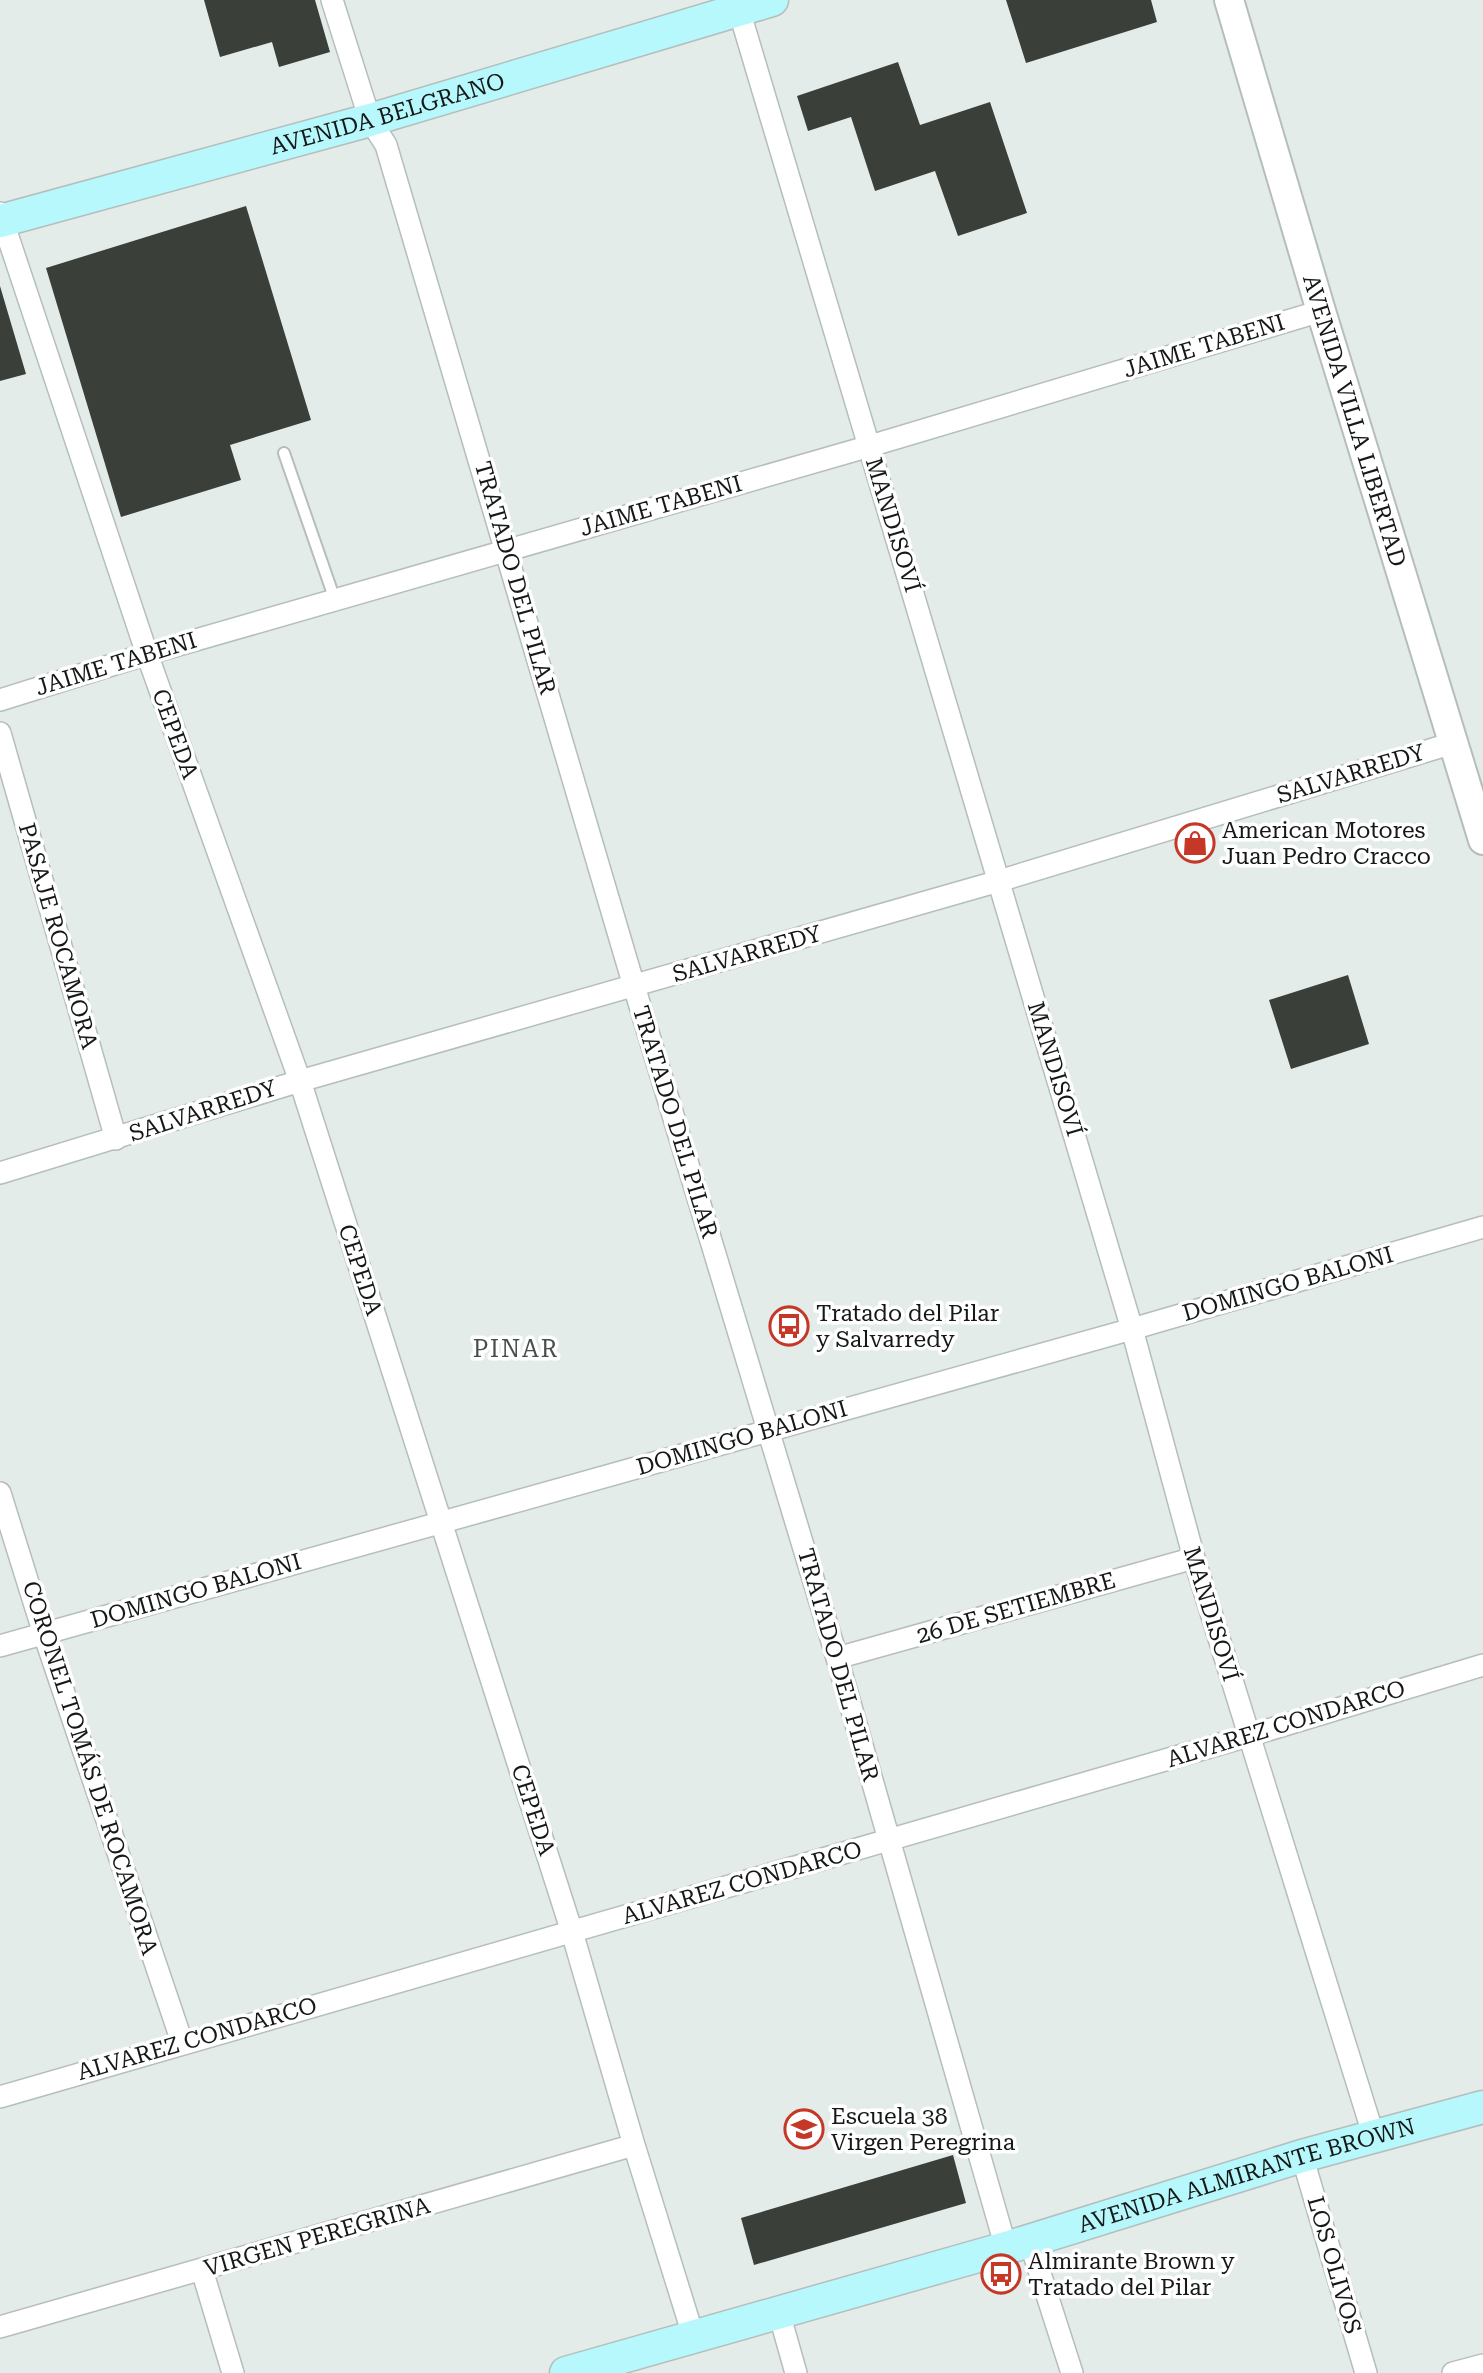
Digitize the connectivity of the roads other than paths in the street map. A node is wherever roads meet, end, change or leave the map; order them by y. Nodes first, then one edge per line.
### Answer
1 (332, 0) edge
2 (772, 0) edge
3 (1229, 0) edge
4 (738, 5) edge
5 (370, 120) junction
6 (1, 218) edge
7 (1321, 311) junction
8 (870, 446) junction
9 (284, 453) dead end
10 (507, 551) junction
11 (335, 600) junction
12 (146, 654) junction
13 (0, 700) edge
14 (0, 733) edge
15 (1453, 743) junction
16 (1483, 840) edge
17 (999, 881) junction
18 (635, 986) junction
19 (300, 1081) junction
20 (117, 1139) junction
21 (0, 1173) edge
22 (1483, 1227) edge
23 (1132, 1329) junction
24 (768, 1431) junction
25 (0, 1493) edge
26 (442, 1522) junction
27 (1194, 1558) junction
28 (44, 1634) junction
29 (0, 1646) edge
30 (837, 1658) junction
31 (1483, 1665) edge
32 (1248, 1736) junction
33 (889, 1840) junction
34 (572, 1933) junction
35 (182, 2042) junction
36 (0, 2096) edge
37 (1483, 2106) edge
38 (1374, 2137) junction
39 (634, 2145) junction
40 (1302, 2156) junction
41 (1018, 2245) junction
42 (202, 2270) junction
43 (779, 2314) junction
44 (0, 2327) edge
45 (693, 2335) junction
46 (1483, 2365) edge
47 (233, 2373) edge
48 (566, 2373) edge
49 (796, 2373) edge
50 (1072, 2373) edge
51 (1366, 2373) edge
52 (1454, 2373) edge

1 - 5 street, TRATADO DEL PILAR
2 - 4 main road, AVENIDA BELGRANO
3 - 7 street, AVENIDA VILLA LIBERTAD
4 - 5 main road, AVENIDA BELGRANO
4 - 8 street, MANDISOVÍ
5 - 6 main road, AVENIDA BELGRANO
5 - 10 street, TRATADO DEL PILAR
6 - 12 street, CEPEDA
7 - 8 street, JAIME TABENI
7 - 15 street, AVENIDA VILLA LIBERTAD
8 - 10 street, JAIME TABENI
8 - 17 street, MANDISOVÍ
9 - 11 lane
10 - 11 street, JAIME TABENI
10 - 18 street, TRATADO DEL PILAR
11 - 12 street, JAIME TABENI
12 - 13 street, JAIME TABENI
12 - 19 street, CEPEDA
14 - 20 street, PASAJE ROCAMORA
15 - 16 street, AVENIDA VILLA LIBERTAD
15 - 17 street, SALVARREDY
17 - 18 street, SALVARREDY
17 - 23 street, MANDISOVÍ
18 - 19 street, SALVARREDY
18 - 24 street, TRATADO DEL PILAR
19 - 20 street, SALVARREDY
19 - 26 street, CEPEDA
20 - 21 street, SALVARREDY
22 - 23 street, DOMINGO BALONI
23 - 24 street, DOMINGO BALONI
23 - 27 street, MANDISOVÍ
24 - 26 street, DOMINGO BALONI
24 - 30 street, TRATADO DEL PILAR
25 - 28 street, CORONEL TOMÁS DE ROCAMORA
26 - 28 street, DOMINGO BALONI
26 - 34 street, CEPEDA
27 - 30 street, 26 DE SETIEMBRE
27 - 32 street, MANDISOVÍ
28 - 29 street, DOMINGO BALONI
28 - 35 street, CORONEL TOMÁS DE ROCAMORA
30 - 33 street, TRATADO DEL PILAR
31 - 32 street, ALVAREZ CONDARCO
32 - 33 street, ALVAREZ CONDARCO
32 - 38 street, MANDISOVÍ
33 - 34 street, ALVAREZ CONDARCO
33 - 41 street, TRATADO DEL PILAR
34 - 35 street, ALVAREZ CONDARCO
34 - 39 street, CEPEDA
35 - 36 street, ALVAREZ CONDARCO
37 - 38 main road, AVENIDA ALMIRANTE BROWN
38 - 40 main road, AVENIDA ALMIRANTE BROWN
39 - 42 street, VIRGEN PEREGRINA
39 - 45 street, CEPEDA
40 - 41 main road, AVENIDA ALMIRANTE BROWN
40 - 51 street, LOS OLIVOS
41 - 43 main road, AVENIDA ALMIRANTE BROWN
41 - 50 street, TRATADO DEL PILAR
42 - 44 street, VIRGEN PEREGRINA
42 - 47 street
43 - 45 main road, AVENIDA ALMIRANTE BROWN
43 - 49 street
45 - 48 main road, AVENIDA ALMIRANTE BROWN
46 - 52 street

